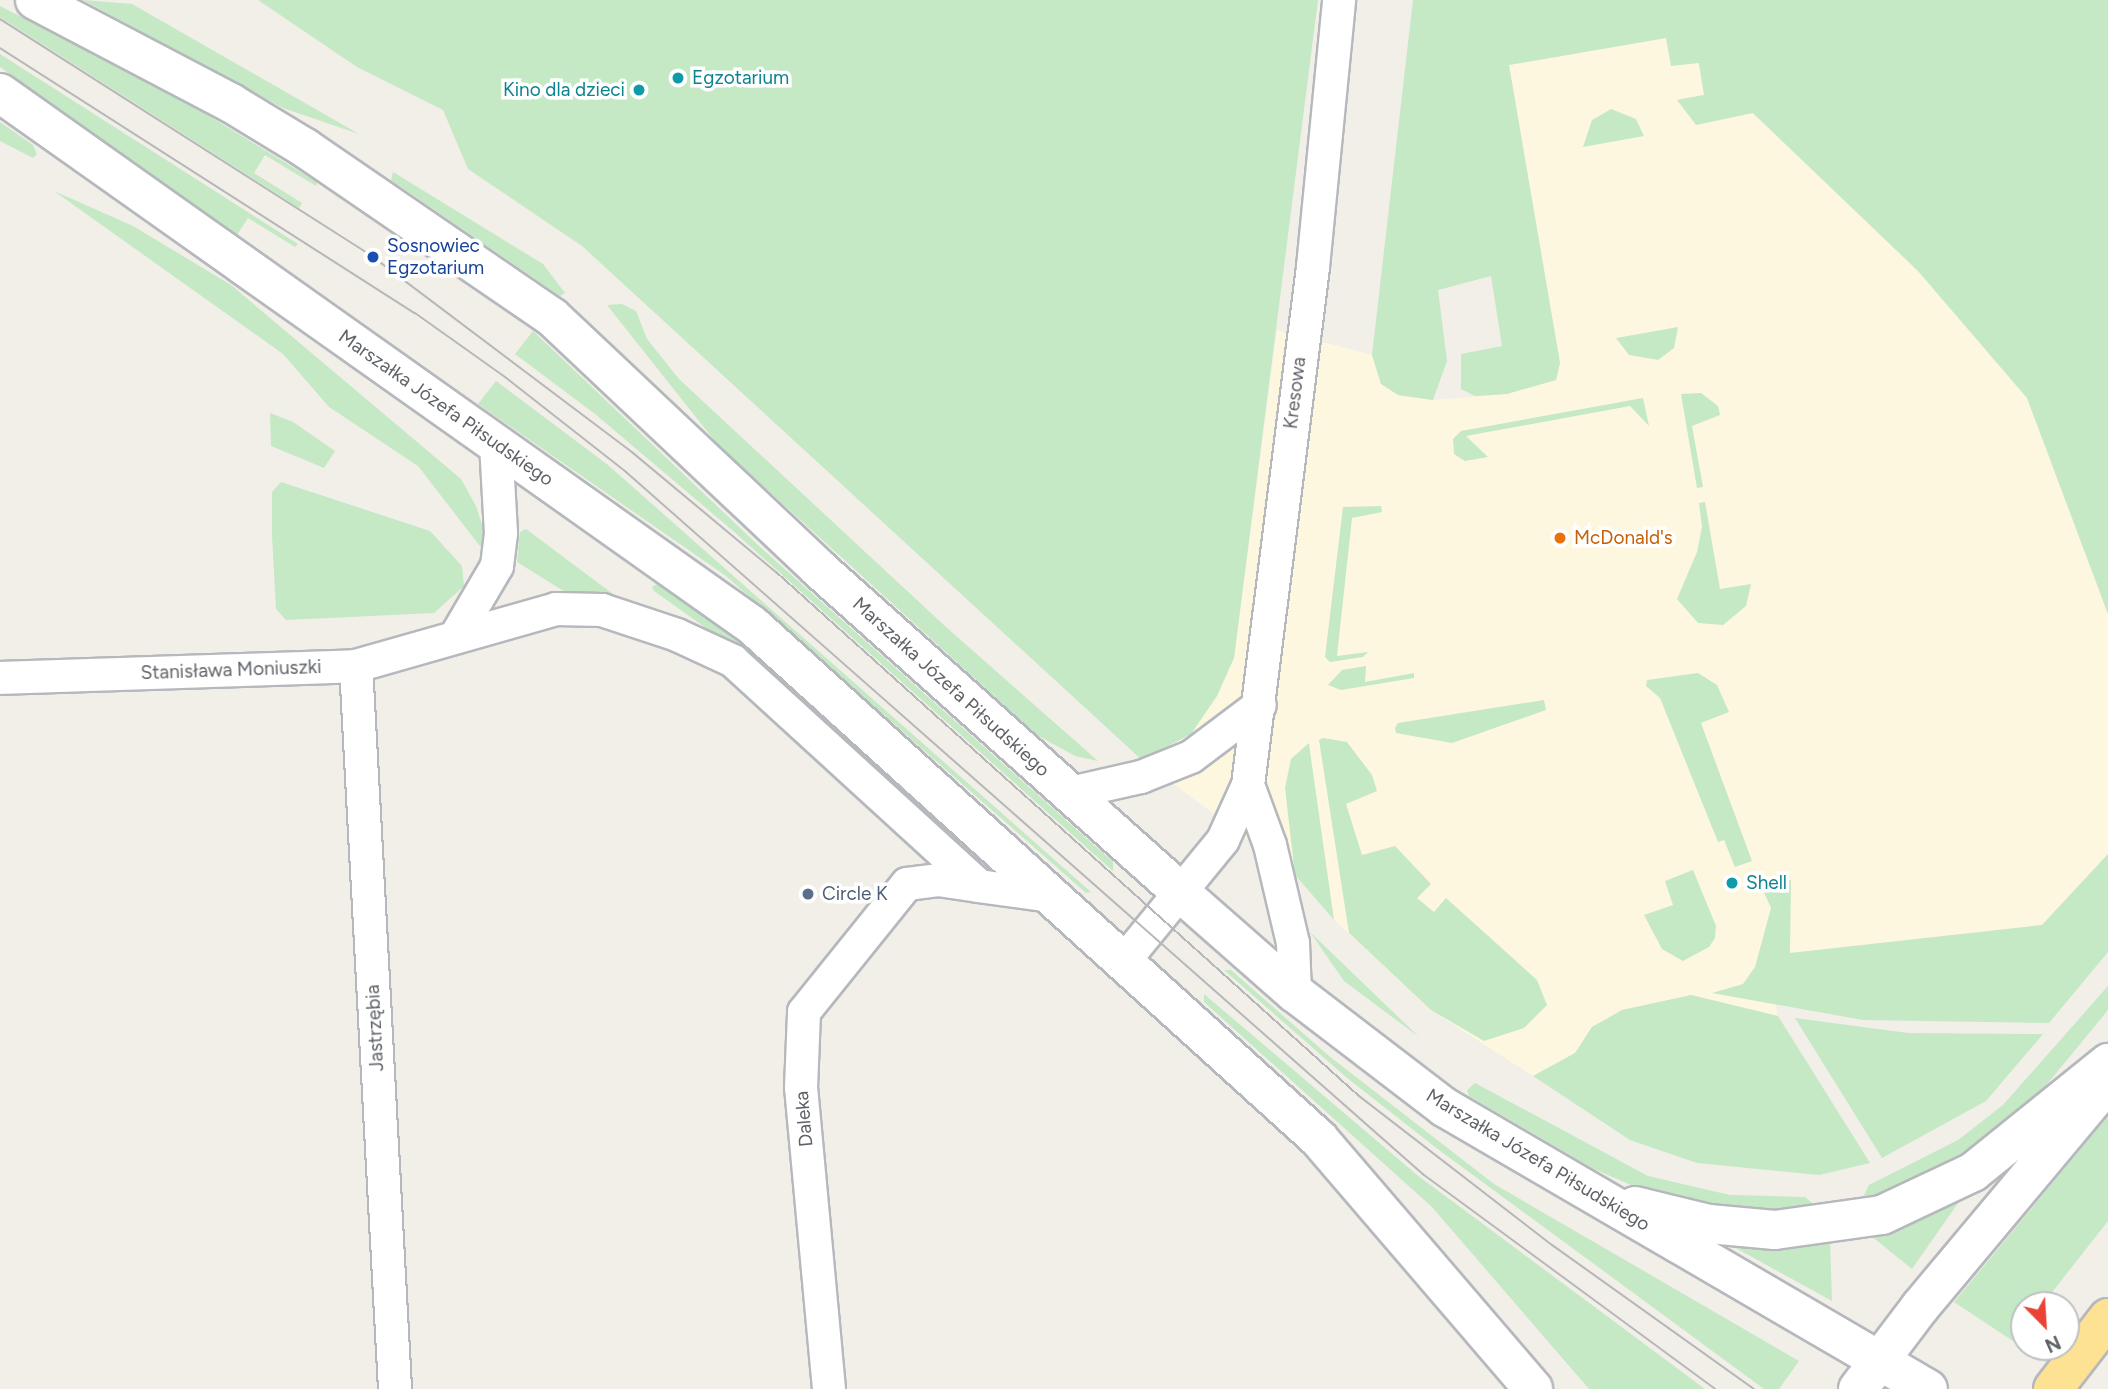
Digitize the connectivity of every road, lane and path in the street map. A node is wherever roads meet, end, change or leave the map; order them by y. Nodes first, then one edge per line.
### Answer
1 (35, 0) edge
2 (1339, 0) edge
3 (0, 93) edge
4 (496, 443) junction
5 (457, 634) junction
6 (356, 666) junction
7 (0, 678) edge
8 (1260, 705) junction
9 (1248, 785) junction
10 (1070, 793) junction
11 (979, 886) junction
12 (1181, 892) junction
13 (1051, 896) junction
14 (1124, 961) junction
15 (1295, 993) junction
16 (2108, 1063) edge
17 (2108, 1081) edge
18 (1592, 1196) junction
19 (2108, 1318) edge
20 (1513, 1374) edge
21 (1891, 1379) edge
22 (395, 1389) edge
23 (828, 1389) edge
24 (1533, 1389) edge
25 (2053, 1389) edge

1 - 10 main road, Marszałka Józefa Piłsudskiego
2 - 8 street, Kresowa
3 - 4 main road, Marszałka Józefa Piłsudskiego
4 - 5 street
4 - 13 main road, Marszałka Józefa Piłsudskiego
5 - 6 street, Stanisława Moniuszki
5 - 11 street, Stanisława Moniuszki
6 - 7 street, Stanisława Moniuszki
6 - 22 street, Jastrzębia
8 - 9 street, Kresowa
8 - 10 street
9 - 12 street
9 - 15 street
10 - 12 main road, Marszałka Józefa Piłsudskiego
11 - 13 street
11 - 23 street, Daleka
12 - 14 street
12 - 15 main road, Marszałka Józefa Piłsudskiego
13 - 14 main road, Marszałka Józefa Piłsudskiego
14 - 20 main road, Marszałka Józefa Piłsudskiego
15 - 18 main road, Marszałka Józefa Piłsudskiego
16 - 18 main road
17 - 21 main road
18 - 21 main road, Marszałka Józefa Piłsudskiego
19 - 25 highway
20 - 24 main road, Marszałka Józefa Piłsudskiego

